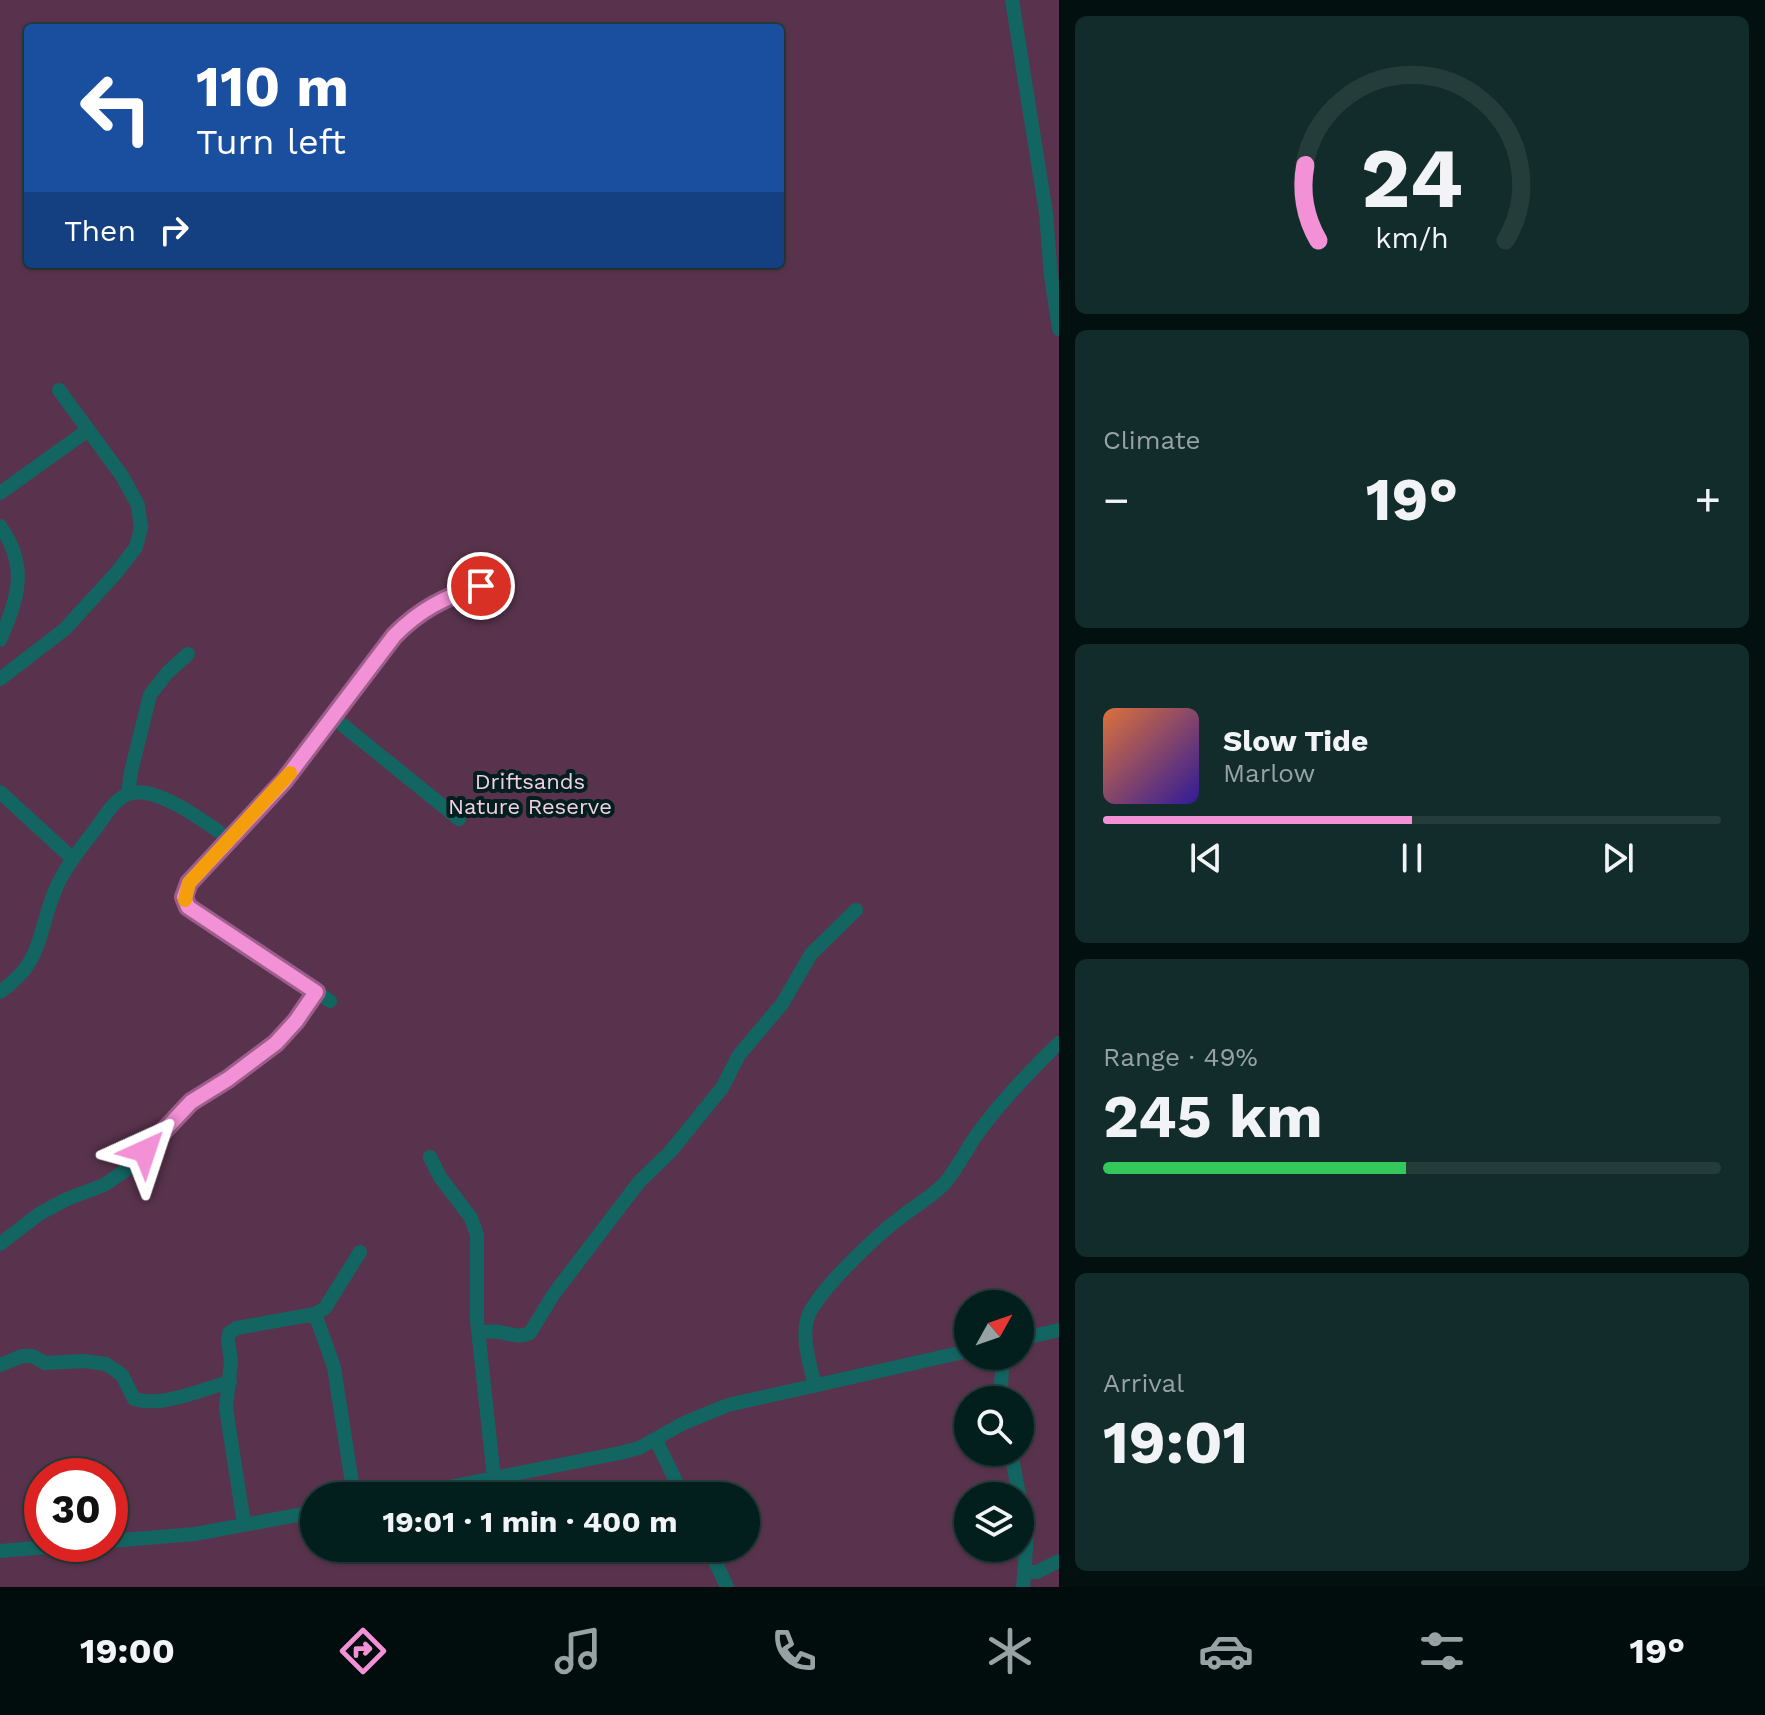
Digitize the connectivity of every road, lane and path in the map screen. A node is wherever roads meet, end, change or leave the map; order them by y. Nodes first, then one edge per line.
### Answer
1 (1012, 0) edge
2 (1059, 329) edge
3 (59, 390) dead end
4 (88, 430) junction
5 (0, 493) edge
6 (0, 526) edge
7 (496, 581) dead end
8 (0, 640) edge
9 (188, 654) dead end
10 (0, 679) edge
11 (334, 718) junction
12 (0, 792) edge
13 (128, 793) junction
14 (459, 819) dead end
15 (229, 839) junction
16 (73, 859) junction
17 (856, 910) dead end
18 (0, 992) edge
19 (316, 992) junction
20 (330, 1001) dead end
21 (1059, 1043) edge
22 (430, 1157) dead end
23 (0, 1244) edge
24 (360, 1252) dead end
25 (315, 1314) junction
26 (1059, 1330) edge
27 (480, 1333) junction
28 (1034, 1336) edge
29 (954, 1354) edge
30 (0, 1365) edge
31 (230, 1382) junction
32 (815, 1386) junction
33 (656, 1440) junction
34 (1014, 1466) edge
35 (494, 1478) junction
36 (352, 1482) edge
37 (474, 1482) edge
38 (676, 1482) edge
39 (300, 1514) edge
40 (244, 1524) junction
41 (128, 1540) edge
42 (24, 1549) edge
43 (0, 1551) edge
44 (1059, 1561) edge
45 (715, 1562) edge
46 (1024, 1580) edge
47 (727, 1587) edge

1 - 2 street
3 - 4 street
4 - 5 street
4 - 10 street
6 - 8 street
7 - 11 street
9 - 13 street
11 - 14 street
11 - 15 street
12 - 16 street
13 - 15 street
13 - 16 street
15 - 19 street
16 - 18 street
17 - 27 street
19 - 20 street
19 - 23 street
21 - 32 street
22 - 27 street
24 - 25 street
25 - 31 street
25 - 36 street
26 - 28 street
27 - 35 street
29 - 32 street
30 - 31 street
31 - 40 street
32 - 33 street
33 - 35 street
33 - 38 street
34 - 46 street
35 - 37 street
39 - 40 street
40 - 41 street
42 - 43 street
44 - 46 street
45 - 47 street

